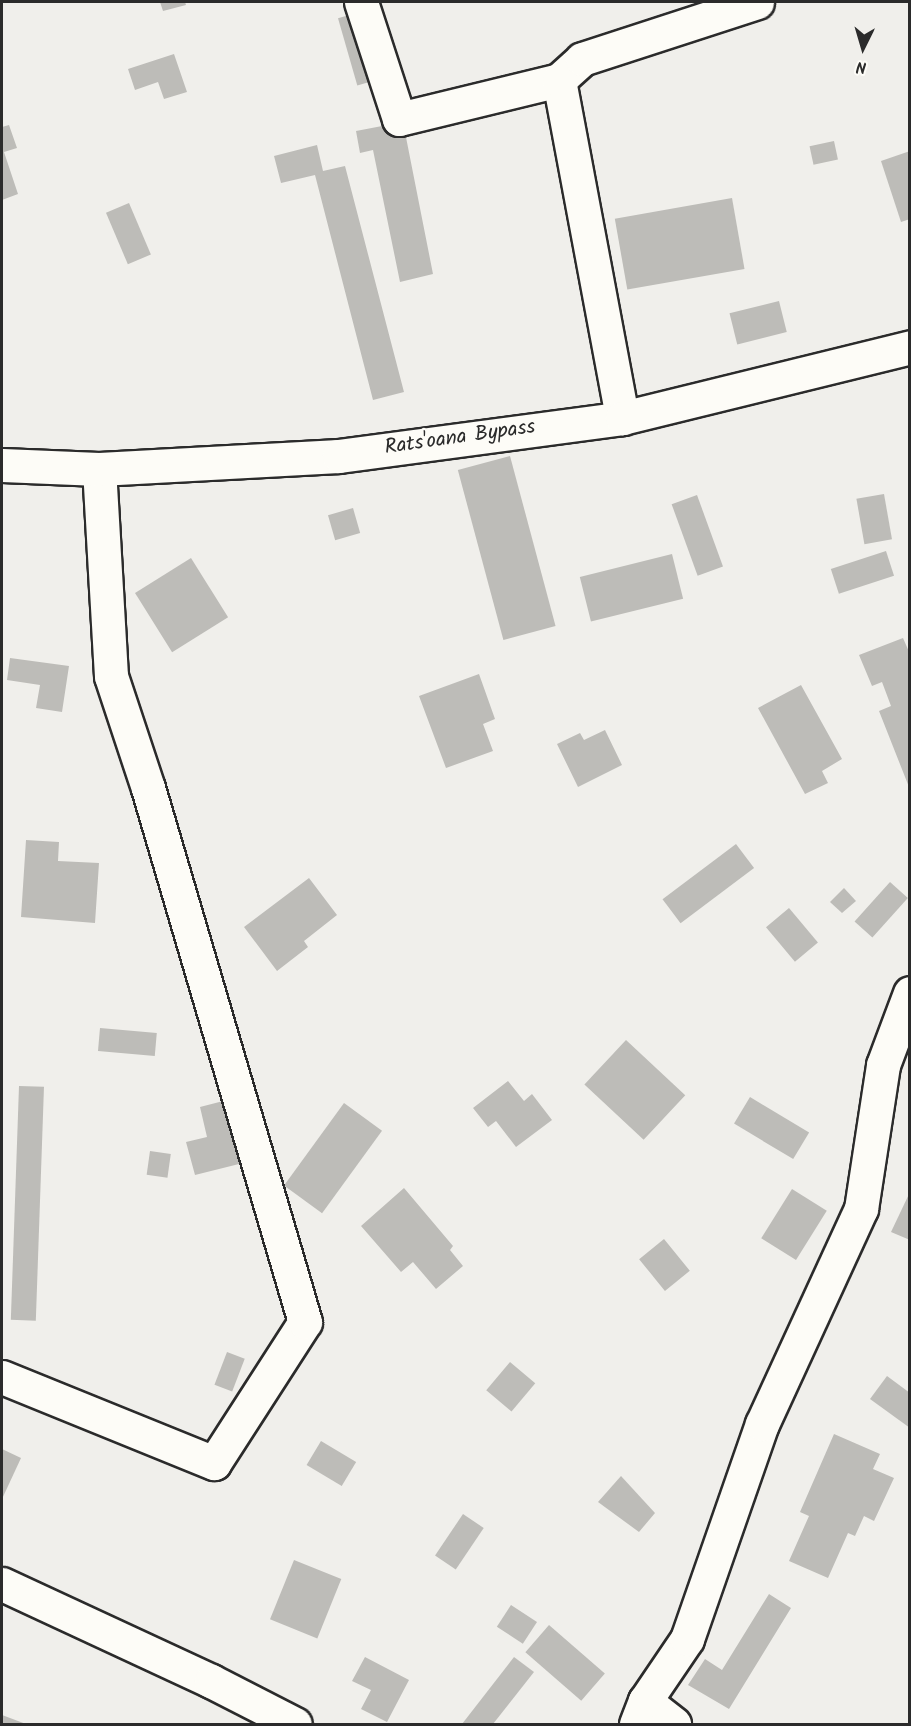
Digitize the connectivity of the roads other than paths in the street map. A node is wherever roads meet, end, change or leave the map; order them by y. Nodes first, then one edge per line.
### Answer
1 (361, 2) edge
2 (757, 2) edge
3 (559, 80) junction
4 (909, 347) edge
5 (622, 418) junction
6 (2, 465) edge
7 (99, 469) junction
8 (909, 993) edge
9 (2, 1377) edge
10 (2, 1584) edge
11 (641, 1713) edge
12 (295, 1725) edge
13 (674, 1725) edge

1 - 3 street
2 - 3 street
3 - 5 street
4 - 5 street, Rats'oana Bypass
5 - 7 street, Rats'oana Bypass
6 - 7 street, Rats'oana Bypass
7 - 9 street
8 - 11 street
10 - 12 street
11 - 13 street

